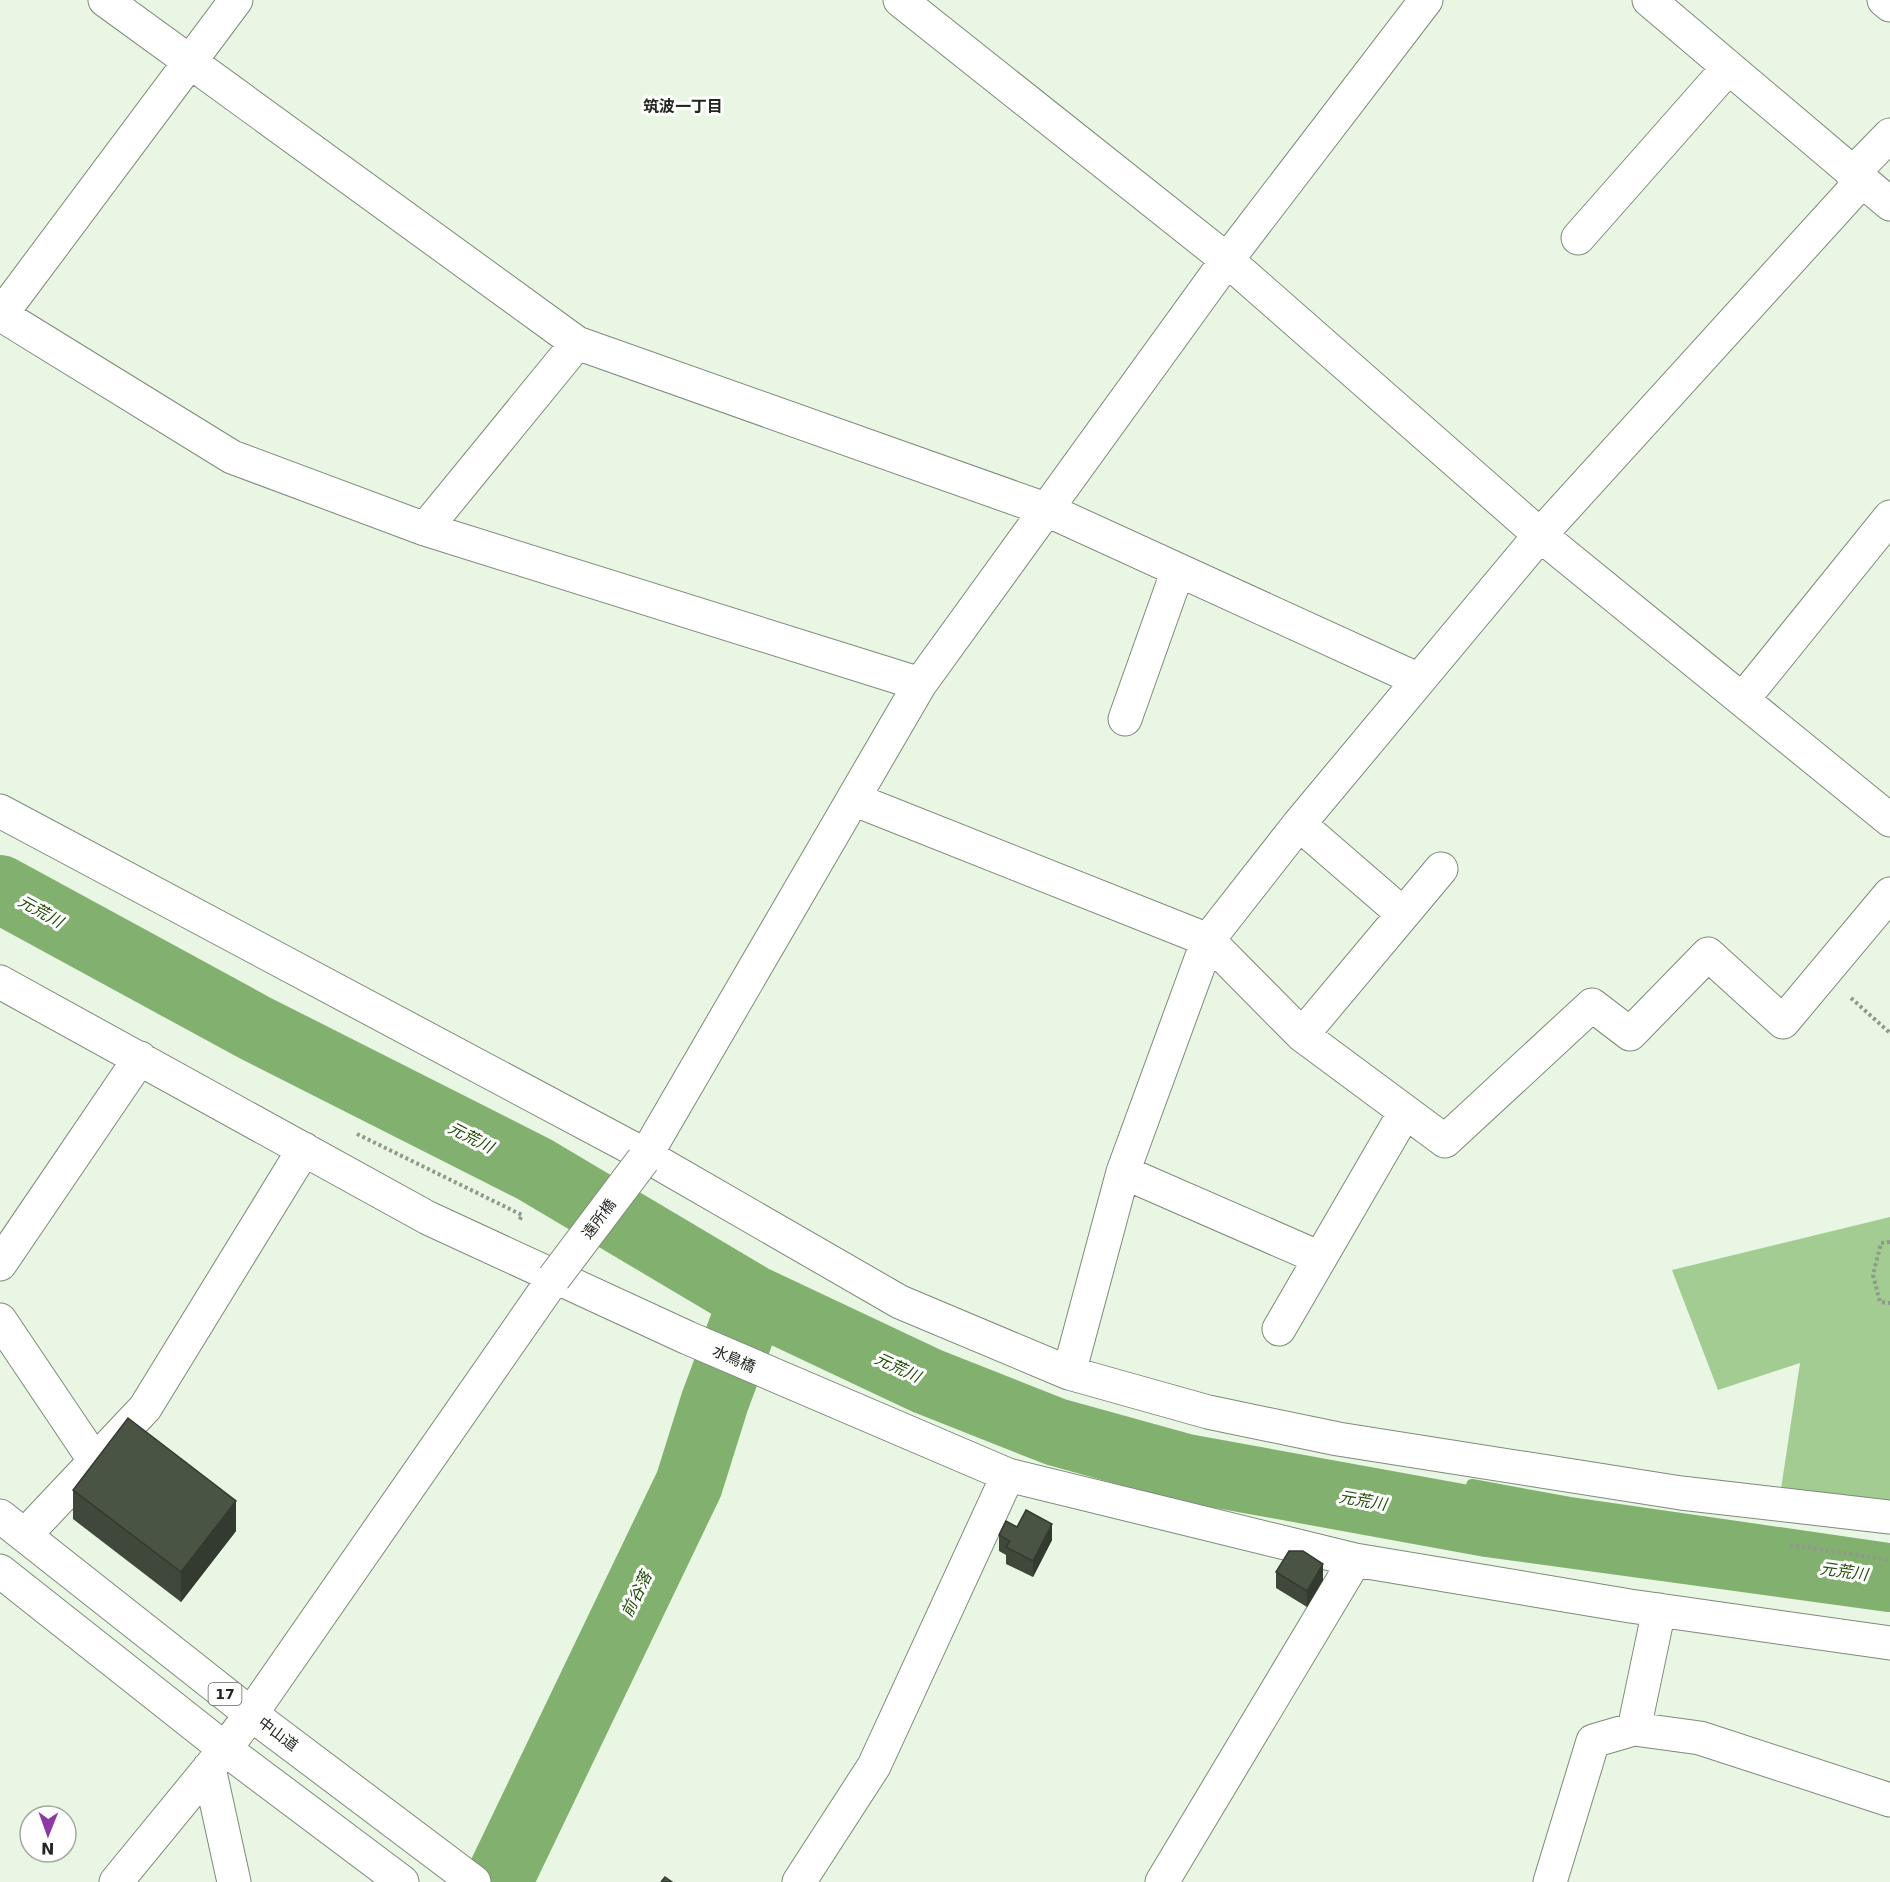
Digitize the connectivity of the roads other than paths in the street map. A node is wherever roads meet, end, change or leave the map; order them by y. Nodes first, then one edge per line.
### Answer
1 (105, 0) edge
2 (236, 0) edge
3 (900, 0) edge
4 (1426, 0) edge
5 (1649, 0) edge
6 (1884, 0) edge
7 (1890, 5) edge
8 (189, 63) junction
9 (1728, 68) junction
10 (1890, 135) edge
11 (1857, 178) junction
12 (1890, 204) edge
13 (1578, 238) dead end
14 (1227, 260) junction
15 (0, 315) edge
16 (577, 343) junction
17 (1045, 508) junction
18 (1890, 517) edge
19 (425, 529) junction
20 (1540, 535) junction
21 (1178, 570) junction
22 (1419, 680) junction
23 (920, 684) junction
24 (1743, 699) junction
25 (1125, 719) dead end
26 (853, 799) junction
27 (0, 811) edge
28 (1890, 820) edge
29 (1299, 824) junction
30 (1441, 869) dead end
31 (1890, 894) edge
32 (1403, 914) junction
33 (1208, 940) junction
34 (0, 982) edge
35 (1302, 1035) junction
36 (140, 1058) junction
37 (1405, 1112) junction
38 (304, 1149) junction
39 (644, 1158) junction
40 (1123, 1172) junction
41 (1320, 1258) junction
42 (0, 1264) edge
43 (555, 1278) junction
44 (0, 1320) edge
45 (1279, 1329) dead end
46 (1070, 1373) junction
47 (95, 1461) junction
48 (1008, 1475) junction
49 (1890, 1517) edge
50 (12, 1525) edge
51 (1355, 1560) junction
52 (0, 1571) edge
53 (1659, 1610) junction
54 (1890, 1643) edge
55 (251, 1714) junction
56 (1634, 1729) junction
57 (217, 1759) junction
58 (1890, 1800) edge
59 (464, 1874) edge
60 (116, 1882) edge
61 (234, 1882) edge
62 (402, 1882) edge
63 (799, 1882) edge
64 (1162, 1882) edge
65 (1550, 1882) edge

1 - 8 main road
2 - 8 main road
3 - 14 main road
4 - 14 main road, 遠所橋
5 - 9 main road
6 - 7 main road
8 - 15 main road
8 - 16 main road
9 - 11 main road
9 - 13 main road
10 - 11 main road
11 - 12 main road
11 - 20 main road
14 - 17 main road, 遠所橋
14 - 20 main road
15 - 19 main road
16 - 17 main road
16 - 19 main road
17 - 21 main road
17 - 23 main road, 遠所橋
18 - 24 main road
19 - 23 main road
20 - 22 main road
20 - 24 main road
21 - 22 main road
21 - 25 main road
22 - 29 main road
23 - 26 main road, 遠所橋
24 - 28 main road
26 - 33 main road
26 - 39 main road, 遠所橋
27 - 39 main road
29 - 32 main road
29 - 33 main road
30 - 32 main road
31 - 37 main road
32 - 35 main road
33 - 35 main road
33 - 40 main road
34 - 36 main road, 水鳥橋
35 - 37 main road
36 - 38 main road, 水鳥橋
36 - 42 main road
37 - 41 main road
38 - 43 main road, 水鳥橋
38 - 47 main road
39 - 43 main road, 遠所橋, bridge
39 - 46 main road
40 - 41 main road
40 - 46 main road
41 - 45 main road
43 - 48 main road, 水鳥橋
43 - 55 main road, 遠所橋
44 - 47 main road
46 - 49 main road
47 - 50 main road
48 - 51 main road, 水鳥橋
48 - 63 main road
50 - 55 main road, 中山道 / 17
51 - 53 main road, 水鳥橋
51 - 64 main road
52 - 57 main road
53 - 54 main road, 水鳥橋
53 - 56 main road
55 - 57 main road, 遠所橋
55 - 59 main road, 中山道 / 17
56 - 58 main road
56 - 65 main road
57 - 60 main road, 遠所橋
57 - 61 main road
57 - 62 main road

